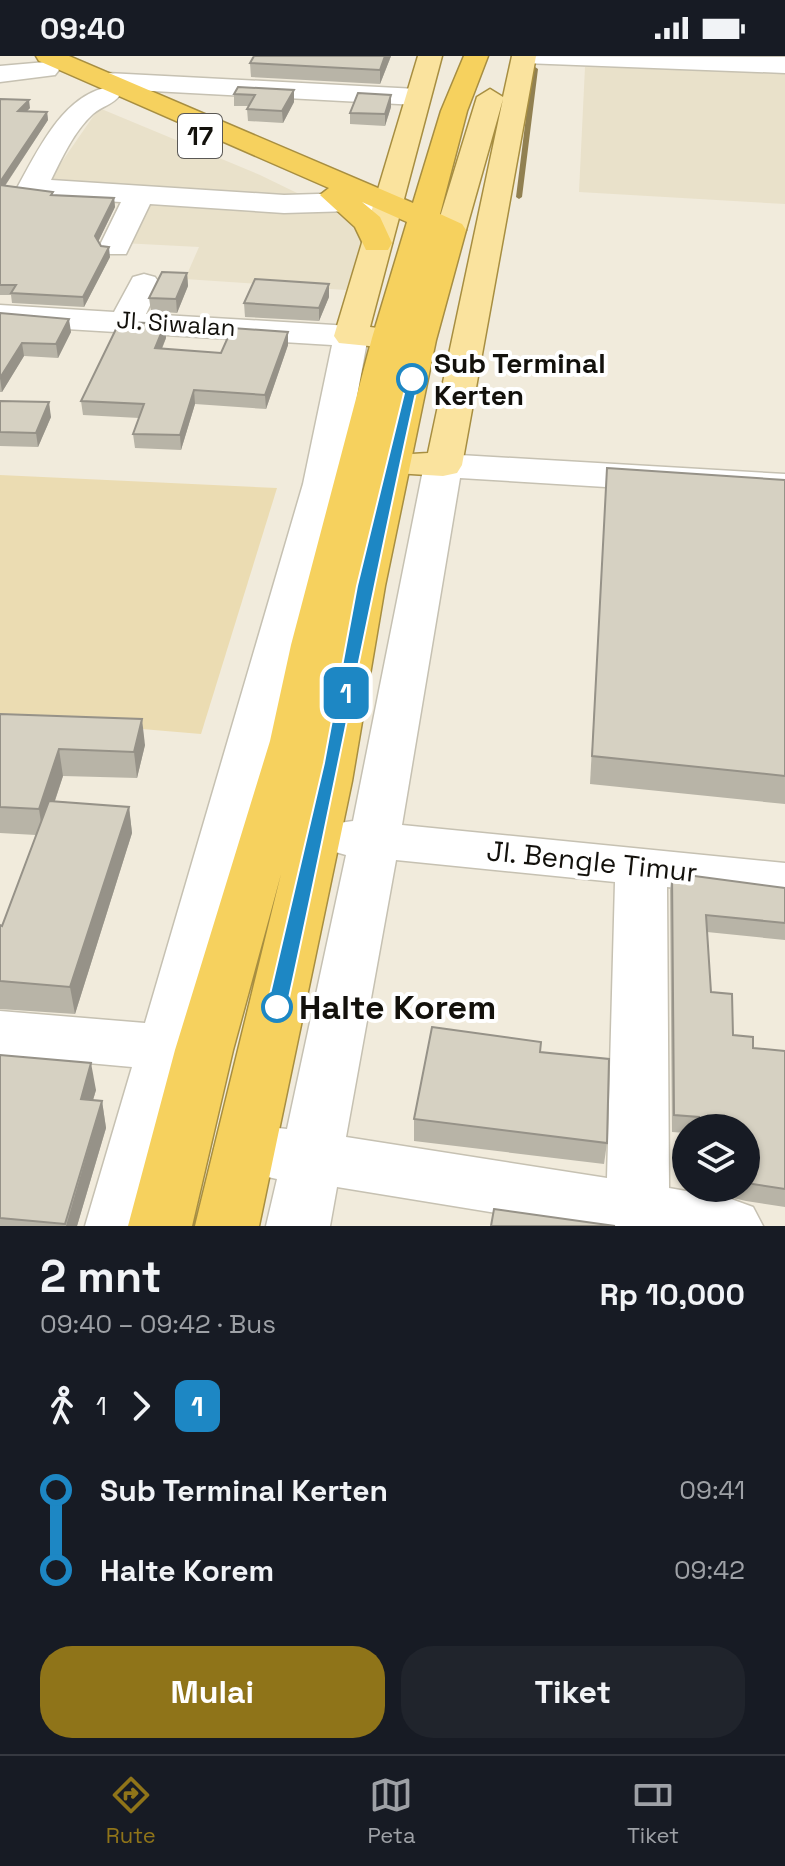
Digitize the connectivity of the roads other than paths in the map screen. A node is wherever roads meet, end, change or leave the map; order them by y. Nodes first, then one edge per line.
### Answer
1 (15, 56) edge
2 (430, 56) edge
3 (455, 56) edge
4 (476, 56) edge
5 (502, 56) edge
6 (524, 56) edge
7 (47, 63) edge
8 (785, 65) edge
9 (0, 74) edge
10 (107, 88) junction
11 (417, 97) junction
12 (454, 111) junction
13 (195, 125) junction
14 (442, 150) junction
15 (139, 196) junction
16 (346, 201) junction
17 (410, 220) junction
18 (115, 247) dead end
19 (144, 284) dead end
20 (0, 315) edge
21 (126, 321) junction
22 (370, 337) junction
23 (393, 464) junction
24 (473, 466) junction
25 (785, 486) edge
26 (316, 835) junction
27 (406, 842) junction
28 (641, 866) junction
29 (785, 881) edge
30 (0, 1033) edge
31 (164, 1047) junction
32 (244, 1149) junction
33 (327, 1160) junction
34 (638, 1211) junction
35 (117, 1226) edge
36 (160, 1226) edge
37 (227, 1226) edge
38 (298, 1226) edge
39 (731, 1226) edge

1 - 7 highway, 17
2 - 11 main road
3 - 12 main road
4 - 12 highway
5 - 17 main road
6 - 8 street
6 - 24 main road
7 - 9 street
7 - 10 highway, 17
10 - 11 street
10 - 13 highway, 17
10 - 15 street
11 - 17 main road
12 - 14 highway
13 - 16 highway, 17
13 - 17 highway, 17
14 - 17 highway
14 - 17 highway
15 - 16 street
15 - 18 street
16 - 17 street
16 - 17 highway
17 - 22 highway
17 - 23 highway
19 - 21 street
20 - 21 street, Jl. Siwalan
21 - 22 street, Jl. Siwalan
22 - 31 street
22 - 36 highway
23 - 24 main road
23 - 26 highway
24 - 25 street
24 - 27 street
26 - 27 street, Jl. Bengle Timur
26 - 32 highway
27 - 28 street, Jl. Bengle Timur
27 - 33 street
28 - 29 street, Jl. Bengle Timur
28 - 34 street
30 - 31 street
31 - 35 street
32 - 33 street
32 - 37 highway
33 - 34 street
33 - 38 street
34 - 39 street

